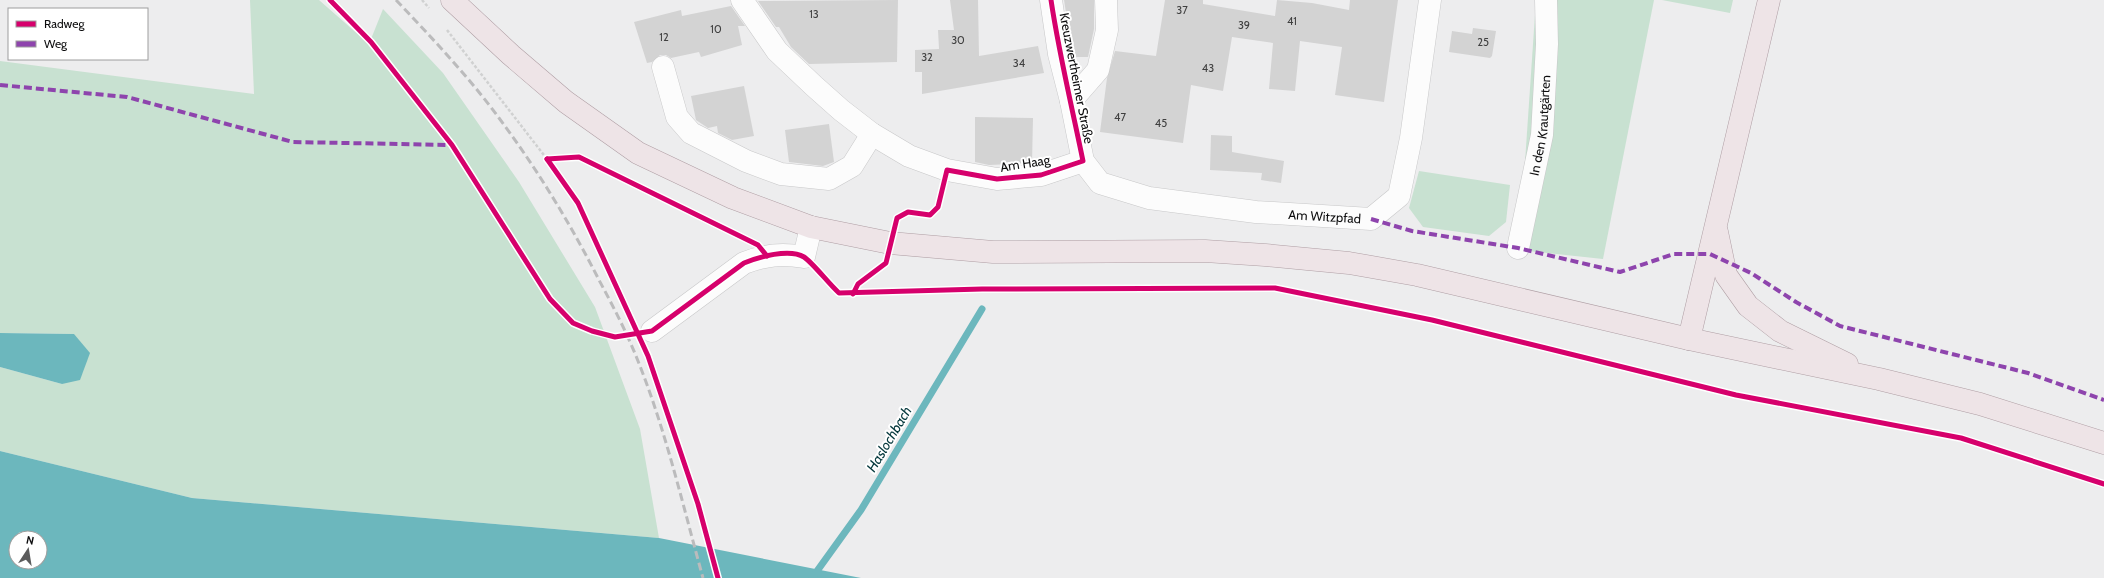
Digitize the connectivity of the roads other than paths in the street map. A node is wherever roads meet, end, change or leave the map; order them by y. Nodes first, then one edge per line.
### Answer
1 (452, 0) edge
2 (742, 0) edge
3 (1051, 0) edge
4 (1106, 0) edge
5 (1430, 0) edge
6 (1546, 0) edge
7 (1769, 0) edge
8 (664, 67) dead end
9 (1071, 101) junction
10 (872, 134) junction
11 (1083, 161) junction
12 (811, 227) junction
13 (1716, 227) junction
14 (1518, 248) dead end
15 (643, 334) road end
16 (1689, 339) junction
17 (1879, 379) junction
18 (2104, 443) edge

1 - 12 main road
2 - 10 street, Am Haag
3 - 9 street, Kreuzwertheimer Straße
4 - 9 street
5 - 11 street, Am Witzpfad
6 - 14 street, In den Krautgärten
7 - 13 main road
8 - 10 street
9 - 11 street, Kreuzwertheimer Straße
10 - 11 street, Am Haag
12 - 15 street
12 - 16 main road
13 - 16 main road
13 - 17 main road
16 - 17 main road
17 - 18 main road

